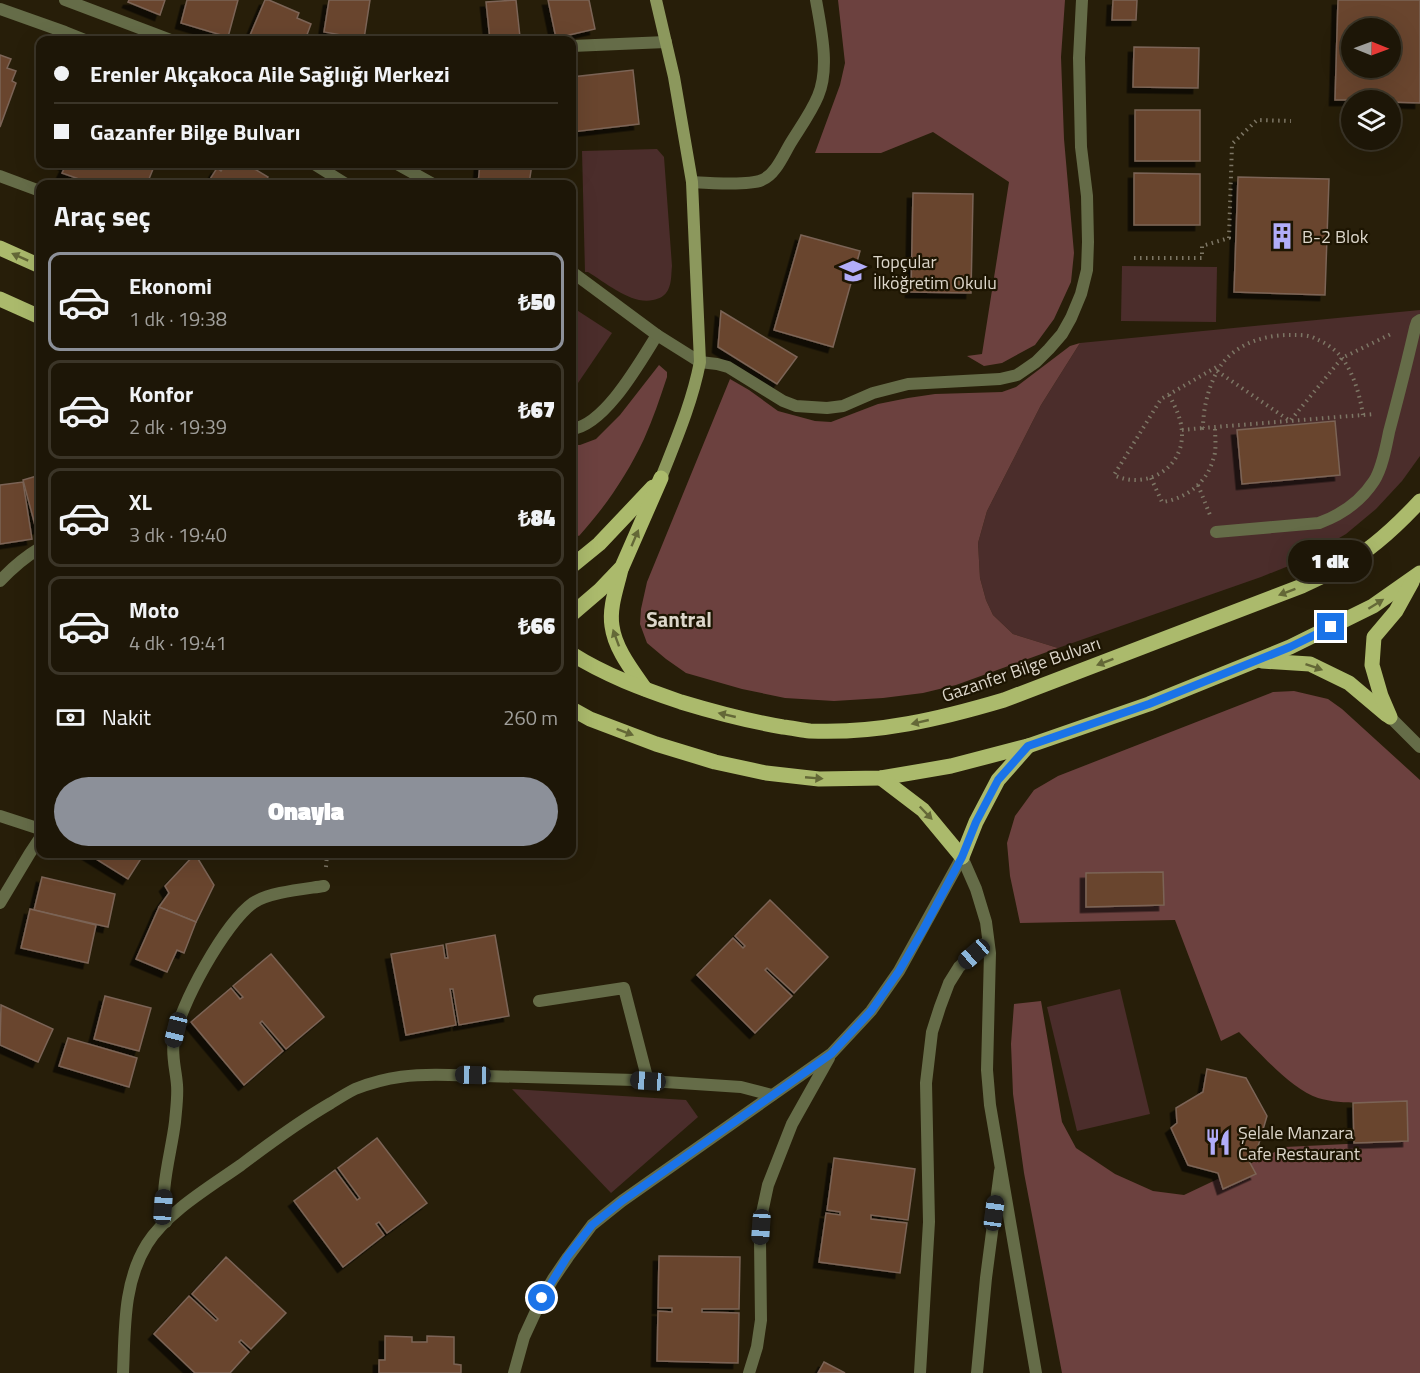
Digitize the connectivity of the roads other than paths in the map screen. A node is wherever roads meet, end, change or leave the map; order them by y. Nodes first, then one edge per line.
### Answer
1 (65, 0) edge
2 (656, 0) edge
3 (816, 0) edge
4 (1082, 0) edge
5 (0, 9) edge
6 (75, 36) edge
7 (160, 36) edge
8 (666, 42) junction
9 (576, 46) edge
10 (320, 168) edge
11 (404, 168) edge
12 (0, 176) edge
13 (340, 180) edge
14 (426, 180) edge
15 (692, 182) junction
16 (36, 190) edge
17 (0, 248) edge
18 (36, 264) edge
19 (576, 275) edge
20 (0, 299) edge
21 (36, 315) edge
22 (1419, 321) edge
23 (657, 334) junction
24 (700, 362) junction
25 (576, 428) edge
26 (661, 478) junction
27 (1420, 501) edge
28 (1216, 532) road end
29 (36, 550) edge
30 (576, 563) edge
31 (622, 567) junction
32 (1417, 575) edge
33 (0, 581) edge
34 (576, 611) edge
35 (576, 656) edge
36 (1256, 661) junction
37 (645, 689) junction
38 (576, 711) edge
39 (576, 717) edge
40 (1390, 717) junction
41 (590, 719) junction
42 (1028, 746) junction
43 (1420, 747) edge
44 (881, 778) junction
45 (0, 816) edge
46 (36, 829) edge
47 (36, 844) edge
48 (962, 857) junction
49 (324, 886) dead end
50 (0, 903) edge
51 (988, 941) junction
52 (539, 1001) dead end
53 (831, 1054) junction
54 (648, 1081) junction
55 (772, 1095) junction
56 (1000, 1170) junction
57 (166, 1222) junction
58 (123, 1373) edge
59 (514, 1373) edge
60 (749, 1373) edge
61 (920, 1373) edge
62 (977, 1373) edge
63 (1036, 1373) edge

1 - 7 street
2 - 8 main road
3 - 15 street
4 - 24 street
5 - 6 street
8 - 9 street
8 - 15 main road
10 - 13 street
11 - 14 street
12 - 16 street
15 - 24 main road
18 -> 17 main road
19 - 23 street
20 - 21 main road
22 - 28 street
23 - 24 street
23 - 25 street
24 - 26 main road
26 - 30 main road
31 -> 26 main road
27 -> 37 main road, Gazanfer Bilge Bulvarı
29 - 33 street
31 - 34 main road
37 -> 31 main road
36 -> 32 main road
32 - 40 main road
35 - 37 main road, Gazanfer Bilge Bulvarı
36 -> 40 main road
36 - 42 main road
38 - 41 main road
39 - 41 main road
40 - 43 street
41 -> 44 main road
42 - 44 main road
42 - 48 main road
44 -> 48 main road
45 - 46 street
47 - 50 street
48 - 51 street
48 - 53 street
49 - 57 street
51 - 56 street
51 - 61 street
52 - 54 street
53 - 55 street
53 - 60 street
54 - 55 street
54 - 57 street
55 - 59 street
56 - 62 street
56 - 63 street
57 - 58 street

